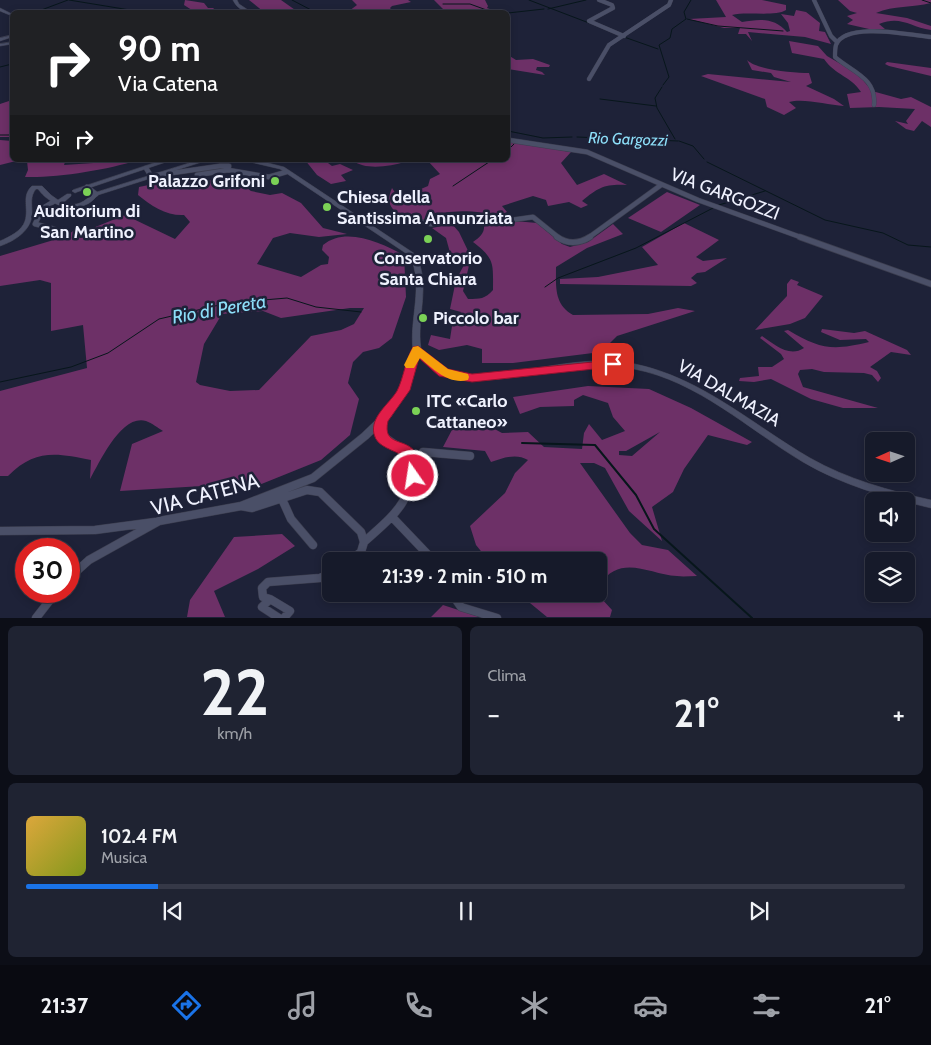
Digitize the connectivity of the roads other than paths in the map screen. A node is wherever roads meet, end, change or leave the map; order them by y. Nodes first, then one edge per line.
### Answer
1 (235, 0) edge
2 (599, 0) edge
3 (671, 0) edge
4 (814, 0) edge
5 (245, 10) edge
6 (624, 36) junction
7 (931, 37) edge
8 (837, 42) junction
9 (589, 79) dead end
10 (874, 105) dead end
11 (510, 140) edge
12 (163, 162) edge
13 (198, 162) edge
14 (260, 162) edge
15 (146, 168) junction
16 (228, 168) junction
17 (286, 172) junction
18 (197, 175) dead end
19 (151, 176) junction
20 (661, 185) junction
21 (87, 187) junction
22 (96, 194) junction
23 (56, 203) junction
24 (359, 220) junction
25 (54, 229) dead end
26 (0, 244) edge
27 (931, 284) edge
28 (418, 350) junction
29 (382, 420) junction
30 (423, 452) dead end
31 (470, 456) dead end
32 (282, 499) junction
33 (931, 504) edge
34 (241, 506) junction
35 (393, 518) junction
36 (159, 521) junction
37 (0, 531) edge
38 (364, 542) junction
39 (313, 545) dead end
40 (361, 552) edge
41 (425, 552) edge
42 (80, 568) edge
43 (322, 577) edge
44 (270, 599) junction
45 (456, 602) edge
46 (48, 603) edge
47 (36, 618) edge
48 (279, 618) edge
49 (284, 618) edge
50 (497, 618) edge

1 - 5 main road
2 - 6 street
3 - 6 street
4 - 8 street
6 - 9 street
7 - 8 street
8 - 10 street
11 - 20 street, VIA GARGOZZI
12 - 15 main road
13 - 19 main road
14 - 17 main road
15 - 19 street
15 - 21 main road
16 - 17 street
16 - 18 street
16 - 19 street
17 - 24 main road
19 - 22 main road
20 - 24 street
20 - 27 street, VIA GARGOZZI
21 - 22 street
21 - 23 main road
22 - 23 main road
23 - 25 street
23 - 26 main road
24 - 28 main road
28 - 29 street, VIA CATENA
28 - 33 main road, VIA DALMAZIA
29 - 34 street, VIA CATENA
29 - 35 street
30 - 31 street
32 - 34 street
32 - 38 street
32 - 39 street
34 - 36 street, VIA CATENA
35 - 38 street
35 - 41 street
36 - 37 street
36 - 42 street, VIA CATENA
38 - 40 street
43 - 44 street
44 - 48 street
44 - 49 street
45 - 50 street
46 - 47 street

